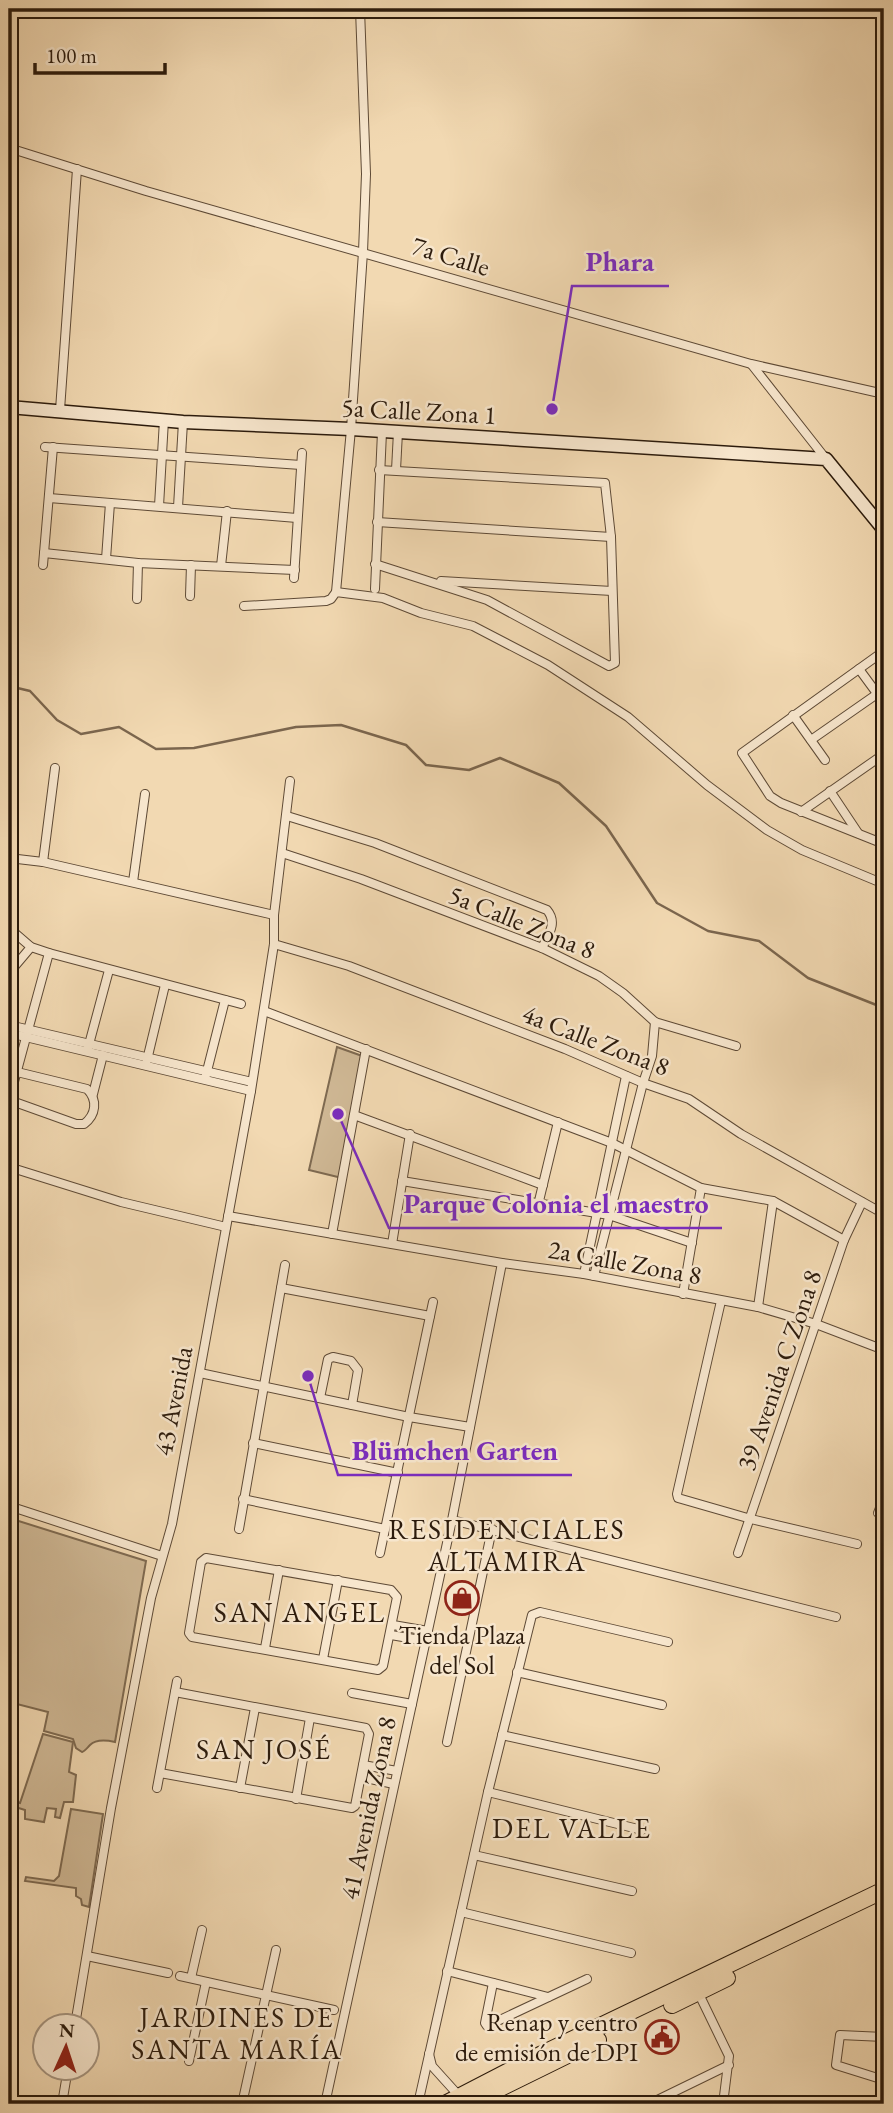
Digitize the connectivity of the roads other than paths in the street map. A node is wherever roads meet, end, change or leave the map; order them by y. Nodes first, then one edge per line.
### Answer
1 (360, 9) edge
2 (9, 148) edge
3 (77, 169) junction
4 (363, 252) junction
5 (751, 365) junction
6 (884, 394) edge
7 (9, 407) edge
8 (60, 410) junction
9 (164, 420) junction
10 (183, 422) junction
11 (351, 429) junction
12 (382, 432) junction
13 (398, 432) junction
14 (302, 453) dead end
15 (163, 455) junction
16 (381, 455) junction
17 (181, 456) junction
18 (396, 456) junction
19 (826, 459) junction
20 (301, 465) junction
21 (379, 470) junction
22 (396, 470) junction
23 (49, 498) junction
24 (110, 503) junction
25 (159, 506) junction
26 (178, 507) junction
27 (227, 511) junction
28 (296, 518) junction
29 (377, 522) junction
30 (884, 530) edge
31 (611, 537) junction
32 (44, 553) junction
33 (106, 559) junction
34 (138, 562) junction
35 (375, 564) junction
36 (43, 565) dead end
37 (191, 565) junction
38 (221, 566) junction
39 (431, 580) junction
40 (374, 589) dead end
41 (612, 591) junction
42 (336, 592) junction
43 (190, 596) dead end
44 (137, 599) dead end
45 (244, 606) dead end
46 (884, 651) edge
47 (859, 669) junction
48 (877, 694) junction
49 (884, 703) edge
50 (793, 715) junction
51 (811, 740) junction
52 (884, 754) edge
53 (825, 760) dead end
54 (55, 768) dead end
55 (290, 781) dead end
56 (830, 791) junction
57 (145, 794) dead end
58 (801, 811) junction
59 (288, 816) junction
60 (858, 833) junction
61 (882, 840) edge
62 (282, 853) junction
63 (9, 858) edge
64 (43, 862) junction
65 (133, 882) junction
66 (884, 884) edge
67 (274, 915) junction
68 (9, 928) edge
69 (274, 944) junction
70 (31, 947) junction
71 (542, 948) junction
72 (49, 953) junction
73 (109, 970) junction
74 (9, 973) edge
75 (165, 985) junction
76 (225, 1000) junction
77 (241, 1004) dead end
78 (264, 1011) junction
79 (655, 1022) junction
80 (9, 1025) edge
81 (9, 1033) edge
82 (28, 1033) junction
83 (736, 1046) dead end
84 (88, 1047) junction
85 (366, 1049) junction
86 (103, 1055) junction
87 (147, 1061) junction
88 (13, 1071) edge
89 (206, 1076) junction
90 (626, 1076) junction
91 (642, 1083) junction
92 (252, 1087) junction
93 (93, 1094) junction
94 (9, 1100) edge
95 (354, 1115) junction
96 (558, 1122) junction
97 (410, 1134) junction
98 (612, 1143) junction
99 (625, 1149) junction
100 (9, 1167) edge
101 (402, 1181) junction
102 (543, 1185) junction
103 (701, 1188) junction
104 (773, 1201) junction
105 (862, 1202) junction
106 (538, 1205) junction
107 (596, 1213) junction
108 (884, 1214) edge
109 (609, 1215) junction
110 (228, 1216) junction
111 (226, 1227) junction
112 (332, 1234) junction
113 (844, 1241) junction
114 (692, 1242) junction
115 (393, 1244) junction
116 (502, 1263) junction
117 (285, 1265) dead end
118 (584, 1274) junction
119 (594, 1276) junction
120 (281, 1289) junction
121 (683, 1294) junction
122 (721, 1301) junction
123 (433, 1302) dead end
124 (758, 1307) junction
125 (430, 1316) junction
126 (816, 1324) junction
127 (884, 1350) edge
128 (200, 1373) junction
129 (264, 1387) junction
130 (320, 1398) junction
131 (352, 1405) junction
132 (410, 1417) junction
133 (470, 1427) junction
134 (253, 1443) junction
135 (398, 1473) junction
136 (884, 1497) edge
137 (243, 1499) junction
138 (9, 1506) edge
139 (878, 1514) dead end
140 (751, 1519) junction
141 (452, 1520) junction
142 (239, 1529) dead end
143 (492, 1529) junction
144 (385, 1530) junction
145 (858, 1545) dead end
146 (380, 1553) dead end
147 (738, 1553) dead end
148 (162, 1556) junction
149 (279, 1570) junction
150 (338, 1580) junction
151 (836, 1617) dead end
152 (393, 1625) junction
153 (391, 1634) junction
154 (427, 1636) junction
155 (668, 1642) dead end
156 (265, 1648) junction
157 (323, 1659) junction
158 (517, 1672) junction
159 (177, 1681) dead end
160 (175, 1692) junction
161 (352, 1693) dead end
162 (412, 1704) junction
163 (662, 1705) dead end
164 (255, 1707) junction
165 (310, 1718) junction
166 (502, 1735) junction
167 (447, 1742) dead end
168 (363, 1765) junction
169 (655, 1769) dead end
170 (397, 1771) junction
171 (160, 1773) junction
172 (361, 1777) junction
173 (394, 1784) junction
174 (157, 1788) dead end
175 (240, 1788) junction
176 (488, 1793) junction
177 (296, 1798) junction
178 (642, 1830) dead end
179 (474, 1855) junction
180 (884, 1890) edge
181 (632, 1891) dead end
182 (884, 1900) edge
183 (461, 1912) junction
184 (202, 1930) dead end
185 (276, 1950) dead end
186 (631, 1953) dead end
187 (87, 1956) junction
188 (447, 1971) junction
189 (168, 1973) dead end
190 (180, 1976) dead end
191 (191, 1978) junction
192 (587, 1979) dead end
193 (206, 1982) junction
194 (493, 1983) junction
195 (698, 1992) junction
196 (266, 1995) junction
197 (548, 1997) junction
198 (334, 2010) dead end
199 (77, 2011) edge
200 (884, 2037) edge
201 (428, 2052) junction
202 (189, 2062) dead end
203 (729, 2065) junction
204 (884, 2080) edge
205 (66, 2082) edge
206 (464, 2102) edge
207 (62, 2104) edge
208 (242, 2104) edge
209 (325, 2104) edge
210 (418, 2104) edge
211 (444, 2104) edge
212 (649, 2104) edge
213 (723, 2104) edge

1 - 4 street
2 - 3 street, 7a Calle
3 - 4 street, 7a Calle
3 - 8 street
4 - 5 street, 7a Calle
4 - 11 street
5 - 6 street, 7a Calle
5 - 19 street
7 - 8 street, 5a Calle Zona 1
8 - 9 street, 5a Calle Zona 1
9 - 10 street, 5a Calle Zona 1
9 - 15 street
10 - 11 street, 5a Calle Zona 1
10 - 17 street
11 - 12 street, 5a Calle Zona 1
11 - 42 street
12 - 13 street, 5a Calle Zona 1
12 - 16 street
13 - 18 street
13 - 19 street, 5a Calle Zona 1
14 - 20 street
15 - 17 street
15 - 23 street
15 - 25 street
16 - 18 street
16 - 21 street
17 - 20 street
17 - 26 street
18 - 22 street
19 - 30 street
20 - 28 street
21 - 22 street
21 - 29 street
22 - 31 street
23 - 24 street
23 - 32 street
24 - 25 street
24 - 33 street
25 - 26 street
26 - 27 street
27 - 28 street
27 - 38 street
28 - 38 street
29 - 31 street
29 - 35 street
31 - 41 street
32 - 33 street
32 - 36 street
33 - 34 street
34 - 37 street
34 - 44 street
35 - 39 street
35 - 40 street
37 - 38 street
37 - 43 street
39 - 41 street
39 - 41 street
42 - 45 street
42 - 66 street
46 - 47 street
47 - 48 street
47 - 50 street
48 - 49 street
48 - 51 street
50 - 51 street
50 - 58 street
51 - 53 street
52 - 56 street
54 - 64 street
55 - 59 street, 43 Avenida
56 - 58 street
56 - 60 street
57 - 65 street
58 - 60 street
59 - 62 street, 43 Avenida
59 - 71 street
60 - 61 street
62 - 67 street, 43 Avenida
62 - 71 street, 5a Calle Zona 8
63 - 64 street
64 - 65 street
65 - 67 street
67 - 69 street, 43 Avenida
68 - 70 street
69 - 78 street, 43 Avenida
69 - 90 street, 4a Calle Zona 8
70 - 72 street
70 - 74 street
71 - 79 street, 5a Calle Zona 8
72 - 73 street
72 - 82 street
73 - 75 street
73 - 84 street
75 - 76 street
75 - 87 street
76 - 77 street
76 - 89 street
78 - 85 street
78 - 92 street, 43 Avenida
79 - 83 street, 5a Calle Zona 8
79 - 91 street
80 - 82 street
81 - 82 street
82 - 84 street
82 - 88 street
84 - 86 street
84 - 87 street
85 - 95 street
85 - 96 street
86 - 87 street
86 - 93 street
87 - 89 street
88 - 93 street
88 - 94 street
89 - 92 street
90 - 91 street, 4a Calle Zona 8
90 - 98 street
91 - 99 street
91 - 105 street, 4a Calle Zona 8
92 - 110 street, 43 Avenida
93 - 94 street
95 - 97 street
95 - 112 street
96 - 98 street
96 - 102 street
97 - 101 street
97 - 102 street
98 - 99 street
98 - 107 street
99 - 103 street
99 - 109 street
100 - 111 street
101 - 106 street
101 - 115 street
102 - 106 street
103 - 104 street
103 - 114 street
104 - 113 street
104 - 124 street
105 - 108 street, 4a Calle Zona 8
105 - 113 street, 39 Avenida C Zona 8
106 - 107 street
107 - 109 street
107 - 118 street
109 - 114 street
109 - 119 street
110 - 111 street, 43 Avenida
110 - 112 street, 2a Calle Zona 8
111 - 128 street, 43 Avenida
112 - 115 street, 2a Calle Zona 8
113 - 126 street, 39 Avenida C Zona 8
114 - 121 street
115 - 116 street, 2a Calle Zona 8
116 - 118 street, 2a Calle Zona 8
116 - 133 street, 41 Avenida Zona 8
117 - 120 street
118 - 119 street, 2a Calle Zona 8
119 - 121 street, 2a Calle Zona 8
120 - 125 street
120 - 129 street
121 - 122 street, 2a Calle Zona 8
122 - 124 street, 2a Calle Zona 8
122 - 140 street
123 - 125 street
124 - 126 street, 2a Calle Zona 8
125 - 132 street
126 - 127 street, 2a Calle Zona 8
126 - 140 street, 39 Avenida C Zona 8
128 - 129 street
128 - 148 street, 43 Avenida
129 - 130 street
129 - 134 street
130 - 131 street
130 - 131 street
131 - 132 street
132 - 133 street
132 - 135 street
133 - 141 street, 41 Avenida Zona 8
134 - 135 street
134 - 137 street
135 - 144 street
136 - 139 street
137 - 142 street
137 - 144 street
138 - 148 street
140 - 145 street
140 - 147 street, 39 Avenida C Zona 8
141 - 143 street
141 - 154 street, 41 Avenida Zona 8
143 - 151 street
143 - 167 street
144 - 146 street
148 - 187 street, 43 Avenida
149 - 150 street
149 - 156 street
149 - 156 street
150 - 152 street
150 - 157 street
152 - 153 street
152 - 154 street
153 - 154 street
153 - 157 street
154 - 162 street, 41 Avenida Zona 8
155 - 158 street
156 - 157 street
158 - 163 street
158 - 166 street
159 - 160 street
160 - 164 street
160 - 171 street
161 - 162 street
162 - 170 street, 41 Avenida Zona 8
164 - 165 street
164 - 175 street
165 - 168 street
165 - 177 street
166 - 169 street
166 - 176 street
168 - 170 street
168 - 172 street
170 - 173 street, 41 Avenida Zona 8
171 - 174 street
171 - 175 street
172 - 173 street
172 - 177 street
173 - 209 street, 41 Avenida Zona 8
175 - 177 street
176 - 178 street
176 - 179 street
179 - 181 street
179 - 183 street
180 - 206 highway
182 - 195 highway
183 - 186 street
183 - 188 street
184 - 191 street
185 - 196 street
187 - 189 street
187 - 199 street, 43 Avenida
188 - 194 street
188 - 201 street
190 - 191 street
191 - 193 street
192 - 197 street
193 - 196 street
193 - 202 street
194 - 197 street
194 - 197 street
195 - 203 street
195 - 206 highway
196 - 198 street
196 - 208 street
200 - 204 street
201 - 206 street
201 - 210 street
203 - 212 street
203 - 213 street
205 - 207 street
206 - 211 highway

